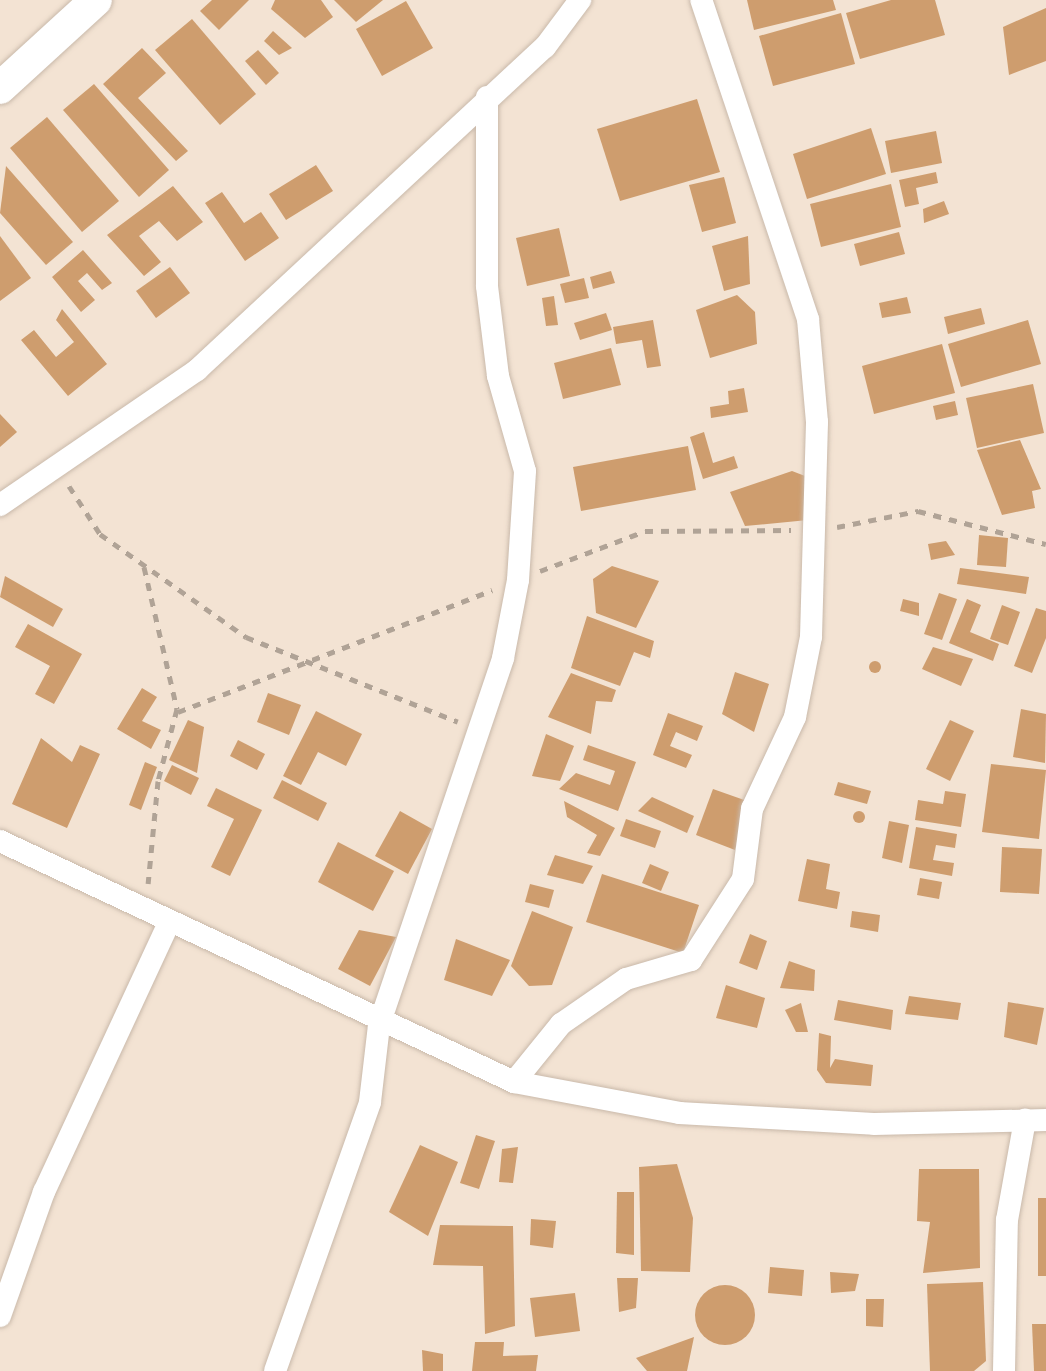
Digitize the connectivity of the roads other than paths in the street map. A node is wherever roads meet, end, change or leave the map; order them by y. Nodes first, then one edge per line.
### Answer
1 (96, 0) edge
2 (580, 0) edge
3 (702, 0) edge
4 (0, 88) edge
5 (487, 97) junction
6 (0, 505) edge
7 (0, 842) edge
8 (169, 923) junction
9 (379, 1025) junction
10 (514, 1082) junction
11 (1036, 1120) edge
12 (0, 1316) edge
13 (275, 1371) edge
14 (1004, 1371) edge

1 - 4 main road
2 - 5 street
3 - 10 street
5 - 6 street
5 - 9 street
7 - 8 street
8 - 9 street
8 - 12 street
9 - 10 street
9 - 13 street
10 - 11 street
11 - 14 street

